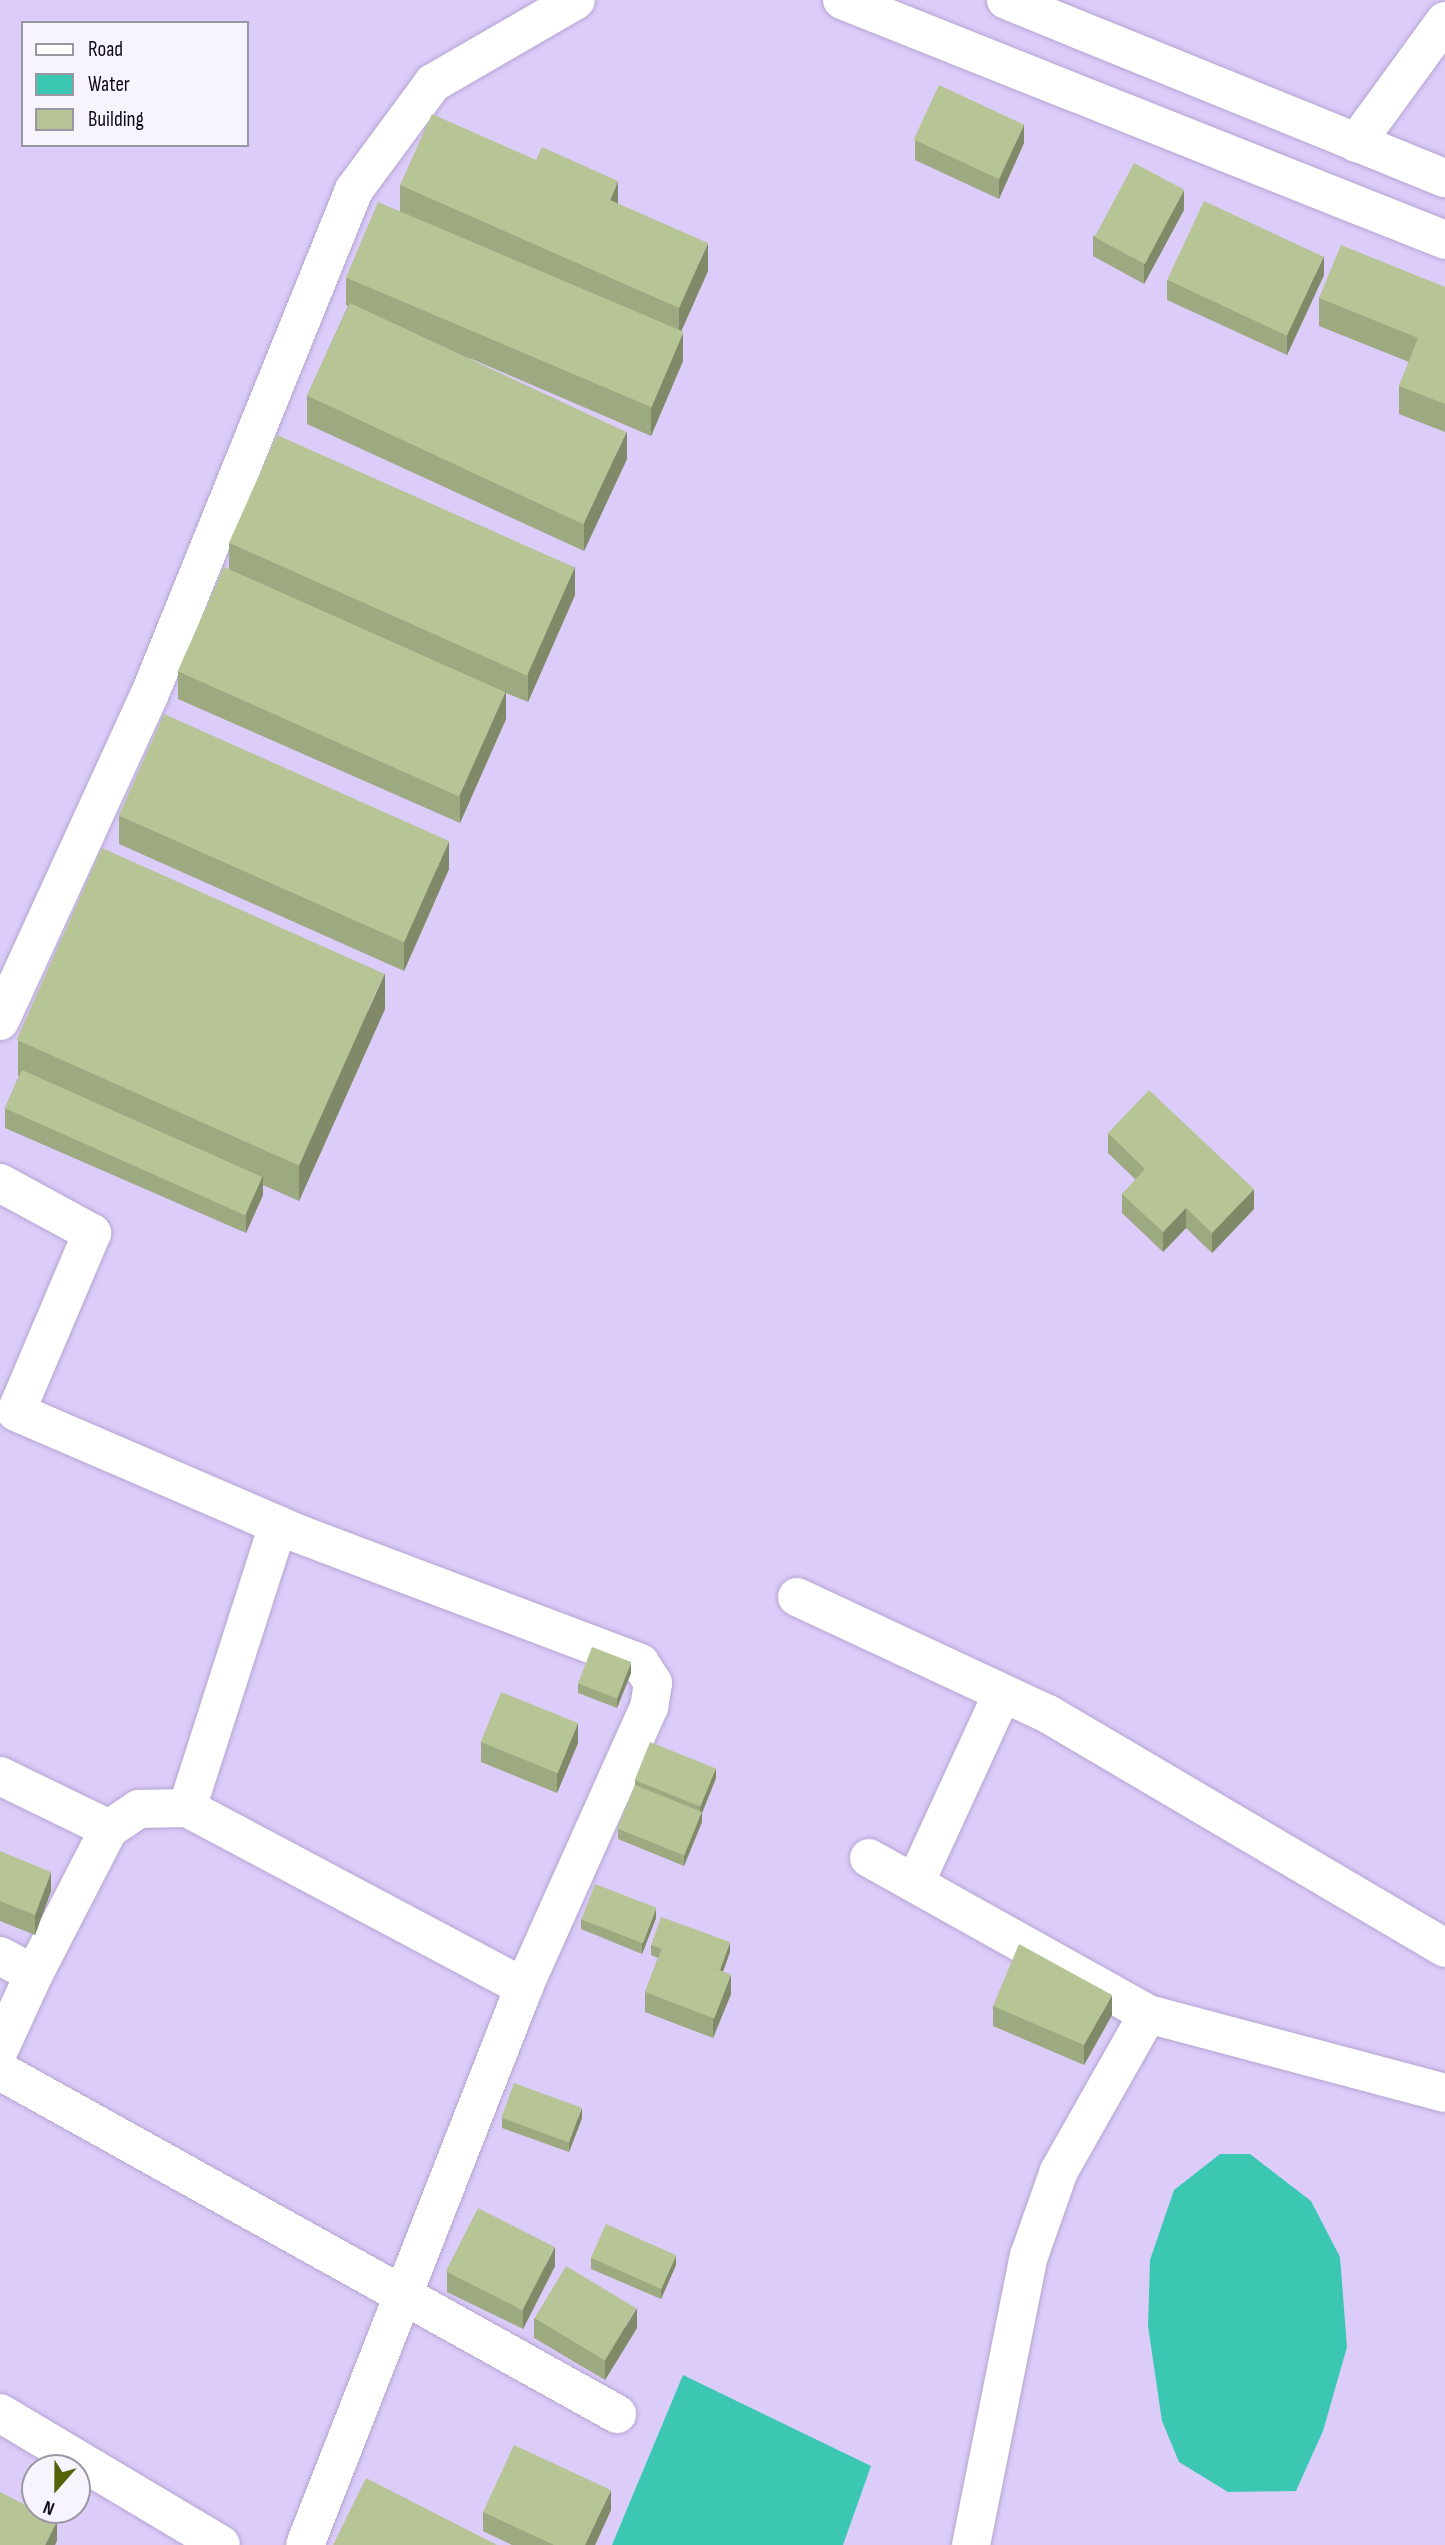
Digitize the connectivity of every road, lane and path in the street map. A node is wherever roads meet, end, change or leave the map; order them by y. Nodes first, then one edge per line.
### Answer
1 (576, 0) edge
2 (842, 0) edge
3 (1006, 0) edge
4 (1445, 21) edge
5 (1356, 143) junction
6 (1445, 178) edge
7 (1445, 240) edge
8 (0, 1021) edge
9 (0, 1182) edge
10 (278, 1525) junction
11 (797, 1597) dead end
12 (1002, 1694) junction
13 (0, 1776) edge
14 (187, 1808) junction
15 (109, 1829) junction
16 (869, 1858) dead end
17 (916, 1881) junction
18 (1445, 1948) edge
19 (0, 1956) edge
20 (34, 1974) junction
21 (524, 1987) junction
22 (1148, 2014) junction
23 (0, 2048) edge
24 (0, 2071) edge
25 (1445, 2093) edge
26 (403, 2296) junction
27 (0, 2413) edge
28 (617, 2414) dead end
29 (221, 2545) edge
30 (305, 2545) edge
31 (971, 2545) edge

1 - 8 street
2 - 7 street
3 - 5 street
4 - 5 street
5 - 6 street
9 - 10 street
10 - 14 street
10 - 21 street
11 - 12 street
12 - 17 street
12 - 18 street
13 - 15 street
14 - 15 street
14 - 21 street
15 - 20 street
16 - 17 street
17 - 22 street
19 - 20 street
20 - 23 street
21 - 26 street
22 - 25 street
22 - 31 street
24 - 26 street
26 - 28 street
26 - 30 street
27 - 29 street

